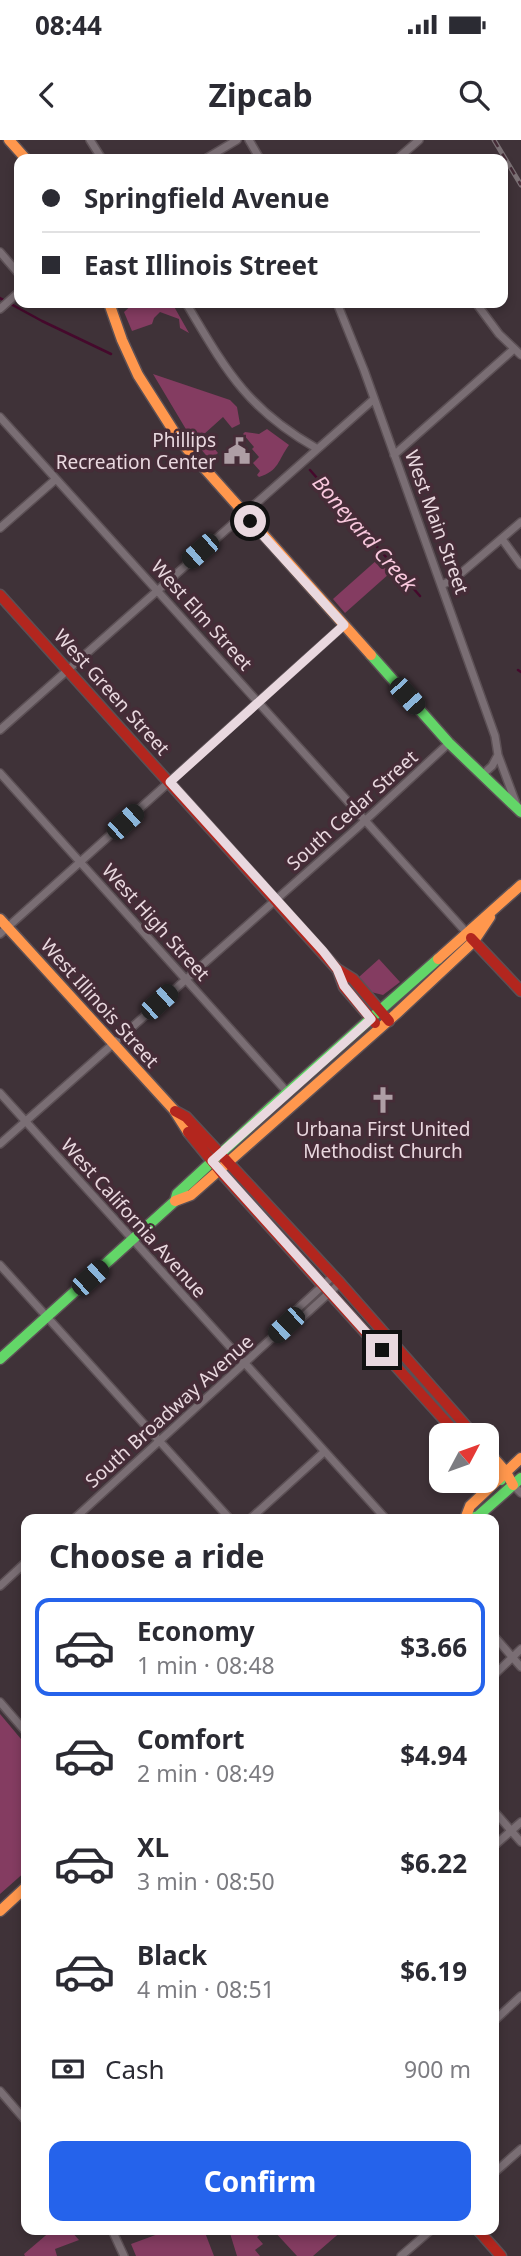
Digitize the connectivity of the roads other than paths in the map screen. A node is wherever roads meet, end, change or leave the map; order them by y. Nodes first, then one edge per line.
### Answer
1 (9, 140) edge
2 (237, 140) edge
3 (419, 140) edge
4 (22, 154) edge
5 (213, 154) edge
6 (403, 154) edge
7 (0, 252) edge
8 (14, 268) edge
9 (111, 308) edge
10 (189, 308) edge
11 (339, 308) edge
12 (480, 308) edge
13 (514, 349) junction
14 (521, 355) edge
15 (374, 400) junction
16 (0, 417) edge
17 (316, 449) junction
18 (394, 455) junction
19 (56, 479) junction
20 (244, 513) junction
21 (521, 522) edge
22 (0, 528) edge
23 (502, 539) junction
24 (521, 565) edge
25 (441, 585) junction
26 (156, 590) junction
27 (0, 595) edge
28 (344, 625) junction
29 (67, 669) junction
30 (257, 703) junction
31 (0, 730) edge
32 (449, 743) junction
33 (498, 755) junction
34 (0, 773) edge
35 (482, 775) junction
36 (170, 782) junction
37 (519, 810) edge
38 (364, 820) junction
39 (81, 862) junction
40 (521, 885) edge
41 (275, 899) junction
42 (494, 910) junction
43 (0, 919) edge
44 (4, 931) edge
45 (466, 932) junction
46 (474, 941) junction
47 (337, 969) junction
48 (187, 978) junction
49 (521, 991) edge
50 (380, 1011) junction
51 (371, 1019) junction
52 (389, 1021) junction
53 (380, 1028) junction
54 (113, 1044) junction
55 (0, 1093) edge
56 (288, 1093) junction
57 (26, 1121) junction
58 (0, 1144) edge
59 (220, 1162) junction
60 (133, 1240) junction
61 (0, 1265) edge
62 (336, 1280) junction
63 (327, 1289) junction
64 (47, 1317) junction
65 (0, 1359) edge
66 (244, 1364) junction
67 (447, 1423) edge
68 (463, 1423) edge
69 (159, 1442) junction
70 (324, 1451) junction
71 (521, 1458) edge
72 (499, 1470) edge
73 (499, 1474) edge
74 (502, 1475) junction
75 (517, 1481) edge
76 (521, 1493) edge
77 (80, 1514) edge
78 (225, 1514) edge
79 (255, 1514) edge
80 (381, 1514) edge
81 (467, 1514) edge
82 (480, 1514) edge
83 (21, 1567) edge
84 (0, 1586) edge
85 (499, 1642) edge
86 (521, 1649) edge
87 (512, 1657) junction
88 (521, 1667) edge
89 (499, 1670) edge
90 (0, 1702) edge
91 (21, 1723) edge
92 (499, 1817) edge
93 (521, 1822) edge
94 (511, 1831) junction
95 (499, 1842) edge
96 (521, 1842) edge
97 (21, 1892) edge
98 (0, 1911) edge
99 (521, 1996) edge
100 (499, 2016) edge
101 (0, 2091) edge
102 (21, 2115) edge
103 (521, 2149) edge
104 (499, 2169) edge
105 (115, 2235) edge
106 (425, 2235) edge
107 (482, 2235) edge
108 (124, 2256) edge
109 (401, 2256) edge
110 (501, 2256) edge

1 - 4 street
2 - 5 street
3 - 6 street
7 - 8 street
9 - 20 street
10 - 17 street
11 - 15 street, West Main Street
12 - 13 street
13 - 14 street
13 - 18 street
15 - 17 street
15 - 18 street, West Main Street
16 - 19 street, West Elm Street
17 - 20 street
18 - 25 street, West Main Street
19 - 22 street
19 - 26 street, West Elm Street
20 - 26 street
20 - 28 street
21 - 23 street
23 - 24 street
23 - 25 street
25 - 33 street, West Main Street
26 - 29 street
26 - 30 street, West Elm Street
27 - 29 street, West Green Street
28 - 30 street
28 - 32 street
29 - 31 street
29 - 36 street, West Green Street
30 - 36 street
30 - 38 street, West Elm Street
32 - 35 street
32 - 38 street, South Cedar Street
33 - 35 street
33 - 37 street, West Main Street
34 - 39 street, West High Street
35 - 37 street
36 - 39 street
36 - 41 street, West Green Street
38 - 41 street, South Cedar Street
38 - 45 street, West Elm Street
39 - 44 street
39 - 48 street, West High Street
40 - 42 street
41 - 47 street, West Green Street
41 - 48 street, South Cedar Street
42 - 45 street
42 - 46 street
43 - 44 street, West Illinois Street
44 - 54 street, West Illinois Street
45 - 46 street, West Elm Street
45 - 50 street
46 - 49 street, West Elm Street
46 - 52 street
47 - 50 street, West Green Street
47 - 51 street, West Green Street
48 - 54 street, South Cedar Street
48 - 56 street, West High Street
50 - 51 street
50 - 52 street, West Green Street
51 - 53 street, West Green Street
51 - 56 street
52 - 53 street
53 - 59 street
54 - 57 street, South Cedar Street
54 - 59 street, West Illinois Street
55 - 57 street, West California Avenue
56 - 59 street
57 - 58 street, South Cedar Street
57 - 60 street, West California Avenue
59 - 60 street
59 - 62 street, West Illinois Street
59 - 63 street, West Illinois Street
60 - 64 street
60 - 66 street, West California Avenue
61 - 64 street
62 - 63 street, South Broadway Avenue
62 - 68 street, West Illinois Street
63 - 66 street, South Broadway Avenue
63 - 67 street, West Illinois Street
64 - 65 street
64 - 69 street
66 - 69 street, South Broadway Avenue
66 - 70 street, West California Avenue
69 - 77 street, South Broadway Avenue
69 - 78 street
70 - 79 street
70 - 80 street, West California Avenue
71 - 74 street
72 - 74 street
73 - 74 street
74 - 75 street
74 - 81 street
75 - 76 street
75 - 82 street
83 - 84 street
85 - 87 street
86 - 87 street
87 - 88 street
87 - 89 street
90 - 91 street
92 - 94 street
93 - 94 street
94 - 95 street
94 - 96 street
97 - 98 street
99 - 100 street
101 - 102 street
103 - 104 street
105 - 108 street
106 - 109 street
107 - 110 street

